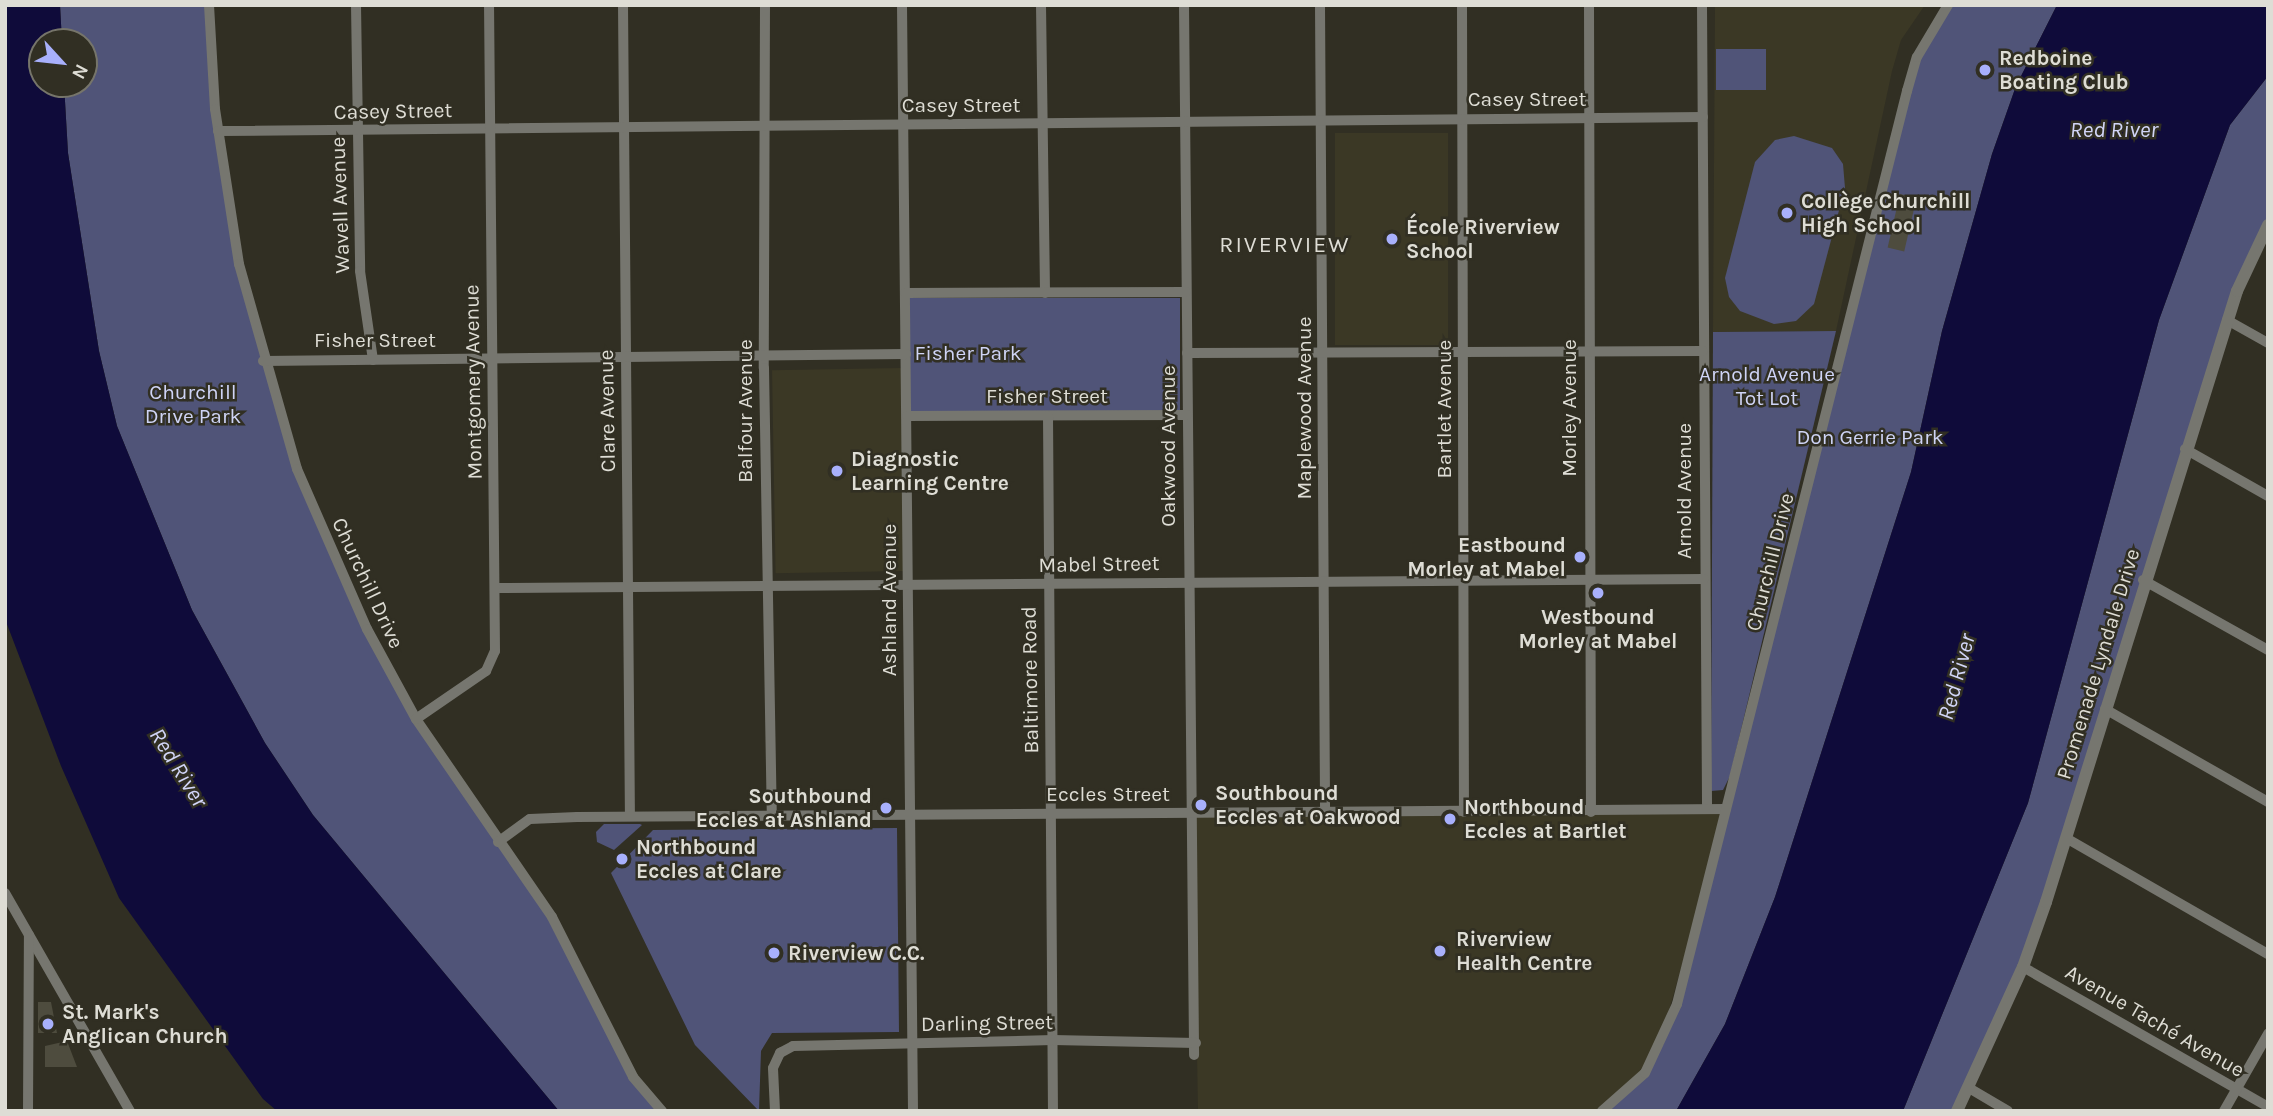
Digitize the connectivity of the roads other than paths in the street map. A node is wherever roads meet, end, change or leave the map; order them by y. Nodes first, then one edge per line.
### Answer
1 (209, 5) edge
2 (356, 5) edge
3 (489, 5) edge
4 (622, 5) edge
5 (765, 5) edge
6 (902, 5) edge
7 (1041, 5) edge
8 (1184, 5) edge
9 (1320, 5) edge
10 (1462, 5) edge
11 (1589, 5) edge
12 (1702, 5) edge
13 (1948, 5) edge
14 (1589, 117) junction
15 (1703, 117) junction
16 (1462, 118) junction
17 (1321, 119) junction
18 (1185, 122) junction
19 (903, 124) junction
20 (1042, 124) junction
21 (766, 125) junction
22 (623, 127) junction
23 (490, 129) junction
24 (357, 130) junction
25 (218, 131) junction
26 (2268, 225) edge
27 (1186, 292) junction
28 (905, 293) junction
29 (1045, 293) junction
30 (2227, 320) junction
31 (2268, 343) edge
32 (1322, 350) junction
33 (1587, 351) junction
34 (1703, 351) junction
35 (1463, 352) junction
36 (1187, 353) junction
37 (906, 354) junction
38 (764, 355) junction
39 (625, 358) junction
40 (492, 359) junction
41 (373, 360) junction
42 (263, 361) junction
43 (1187, 415) junction
44 (907, 416) junction
45 (1048, 416) junction
46 (2185, 449) junction
47 (2268, 496) edge
48 (1704, 579) junction
49 (1324, 580) junction
50 (1588, 580) junction
51 (2143, 580) junction
52 (1463, 581) junction
53 (1188, 582) junction
54 (908, 584) junction
55 (1049, 584) junction
56 (629, 587) junction
57 (766, 587) junction
58 (495, 588) junction
59 (2268, 650) edge
60 (2105, 709) junction
61 (416, 719) junction
62 (2268, 802) edge
63 (1707, 808) junction
64 (1726, 809) junction
65 (1325, 811) junction
66 (1464, 812) junction
67 (1591, 812) junction
68 (1051, 813) junction
69 (910, 814) junction
70 (1193, 814) junction
71 (630, 816) junction
72 (772, 816) junction
73 (2066, 838) junction
74 (498, 842) junction
75 (5, 893) edge
76 (29, 934) junction
77 (2268, 954) edge
78 (2023, 967) junction
79 (2268, 1034) edge
80 (1053, 1040) junction
81 (1196, 1043) junction
82 (912, 1044) junction
83 (1194, 1055) dead end
84 (1969, 1088) junction
85 (2236, 1090) junction
86 (2268, 1108) edge
87 (28, 1111) edge
88 (130, 1111) edge
89 (662, 1111) edge
90 (775, 1111) edge
91 (913, 1111) edge
92 (1053, 1111) edge
93 (1602, 1111) edge
94 (1957, 1111) edge
95 (2008, 1111) edge
96 (2224, 1111) edge

1 - 25 street, Churchill Drive
2 - 24 street, Wavell Avenue
3 - 23 street, Montgomery Avenue
4 - 22 street, Clare Avenue
5 - 21 street, Balfour Avenue
6 - 19 street, Ashland Avenue
7 - 20 street
8 - 18 street, Oakwood Avenue
9 - 17 street, Maplewood Avenue
10 - 16 street, Bartlet Avenue
11 - 14 street, Morley Avenue
12 - 15 street, Arnold Avenue
13 - 64 street, Churchill Drive
14 - 15 street, Casey Street
14 - 16 street, Casey Street
14 - 33 street, Morley Avenue
15 - 34 street, Arnold Avenue
16 - 17 street, Casey Street
16 - 35 street, Bartlet Avenue
17 - 18 street, Casey Street
17 - 32 street, Maplewood Avenue
18 - 20 street, Casey Street
18 - 27 street, Oakwood Avenue
19 - 20 street, Casey Street
19 - 21 street, Casey Street
19 - 28 street, Ashland Avenue
20 - 29 street
21 - 22 street, Casey Street
21 - 38 street, Balfour Avenue
22 - 23 street, Casey Street
22 - 39 street, Clare Avenue
23 - 24 street, Casey Street
23 - 40 street, Montgomery Avenue
24 - 25 street, Casey Street
24 - 41 street, Wavell Avenue
25 - 42 street, Churchill Drive
26 - 30 street, Promenade Lyndale Drive
27 - 29 street
27 - 36 street, Oakwood Avenue
28 - 29 street
28 - 37 street, Ashland Avenue
30 - 31 street
30 - 46 street, Promenade Lyndale Drive
32 - 35 street
32 - 36 street
32 - 49 street, Maplewood Avenue
33 - 34 street
33 - 35 street
33 - 50 street, Morley Avenue
34 - 48 street, Arnold Avenue
35 - 52 street, Bartlet Avenue
36 - 43 street, Oakwood Avenue
37 - 38 street, Fisher Street
37 - 44 street, Ashland Avenue
38 - 39 street, Fisher Street
38 - 57 street, Balfour Avenue
39 - 40 street, Fisher Street
39 - 56 street, Clare Avenue
40 - 41 street, Fisher Street
40 - 58 street, Montgomery Avenue
41 - 42 street, Fisher Street
42 - 61 street, Churchill Drive
43 - 45 street, Fisher Street
43 - 53 street, Oakwood Avenue
44 - 45 street, Fisher Street
44 - 54 street, Ashland Avenue
45 - 55 street, Baltimore Road
46 - 47 street
46 - 51 street, Promenade Lyndale Drive
48 - 50 street, Mabel Street
48 - 63 street, Arnold Avenue
49 - 52 street, Mabel Street
49 - 53 street, Mabel Street
49 - 65 street, Maplewood Avenue
50 - 52 street, Mabel Street
50 - 67 street, Morley Avenue
51 - 59 street
51 - 60 street, Promenade Lyndale Drive
52 - 66 street, Bartlet Avenue
53 - 55 street, Mabel Street
53 - 70 street, Oakwood Avenue
54 - 55 street, Mabel Street
54 - 57 street, Mabel Street
54 - 69 street, Ashland Avenue
55 - 68 street, Baltimore Road
56 - 57 street, Mabel Street
56 - 58 street, Mabel Street
56 - 71 street, Clare Avenue
57 - 72 street, Balfour Avenue
58 - 61 street, Montgomery Avenue
60 - 62 street
60 - 73 street, Promenade Lyndale Drive
61 - 74 street, Churchill Drive
63 - 64 street, Eccles Street
63 - 67 street, Eccles Street
64 - 93 street, Churchill Drive
65 - 66 street, Eccles Street
65 - 70 street, Eccles Street
66 - 67 street, Eccles Street
68 - 69 street, Eccles Street
68 - 70 street, Eccles Street
68 - 80 street, Baltimore Road
69 - 72 street, Eccles Street
69 - 82 street, Ashland Avenue
70 - 81 street, Oakwood Avenue
71 - 72 street, Eccles Street
71 - 74 street, Eccles Street
73 - 77 street
73 - 78 street, Promenade Lyndale Drive
74 - 89 street, Churchill Drive
75 - 76 street
76 - 87 street
76 - 88 street
78 - 84 street, Promenade Lyndale Drive
78 - 85 street, Avenue Taché Avenue
79 - 85 street
80 - 81 street, Darling Street
80 - 82 street, Darling Street
80 - 92 street, Baltimore Road
81 - 83 street, Oakwood Avenue
82 - 90 street, Darling Street
82 - 91 street, Ashland Avenue
84 - 94 street, Promenade Lyndale Drive
84 - 95 street
85 - 86 street, Avenue Taché Avenue
85 - 96 street

